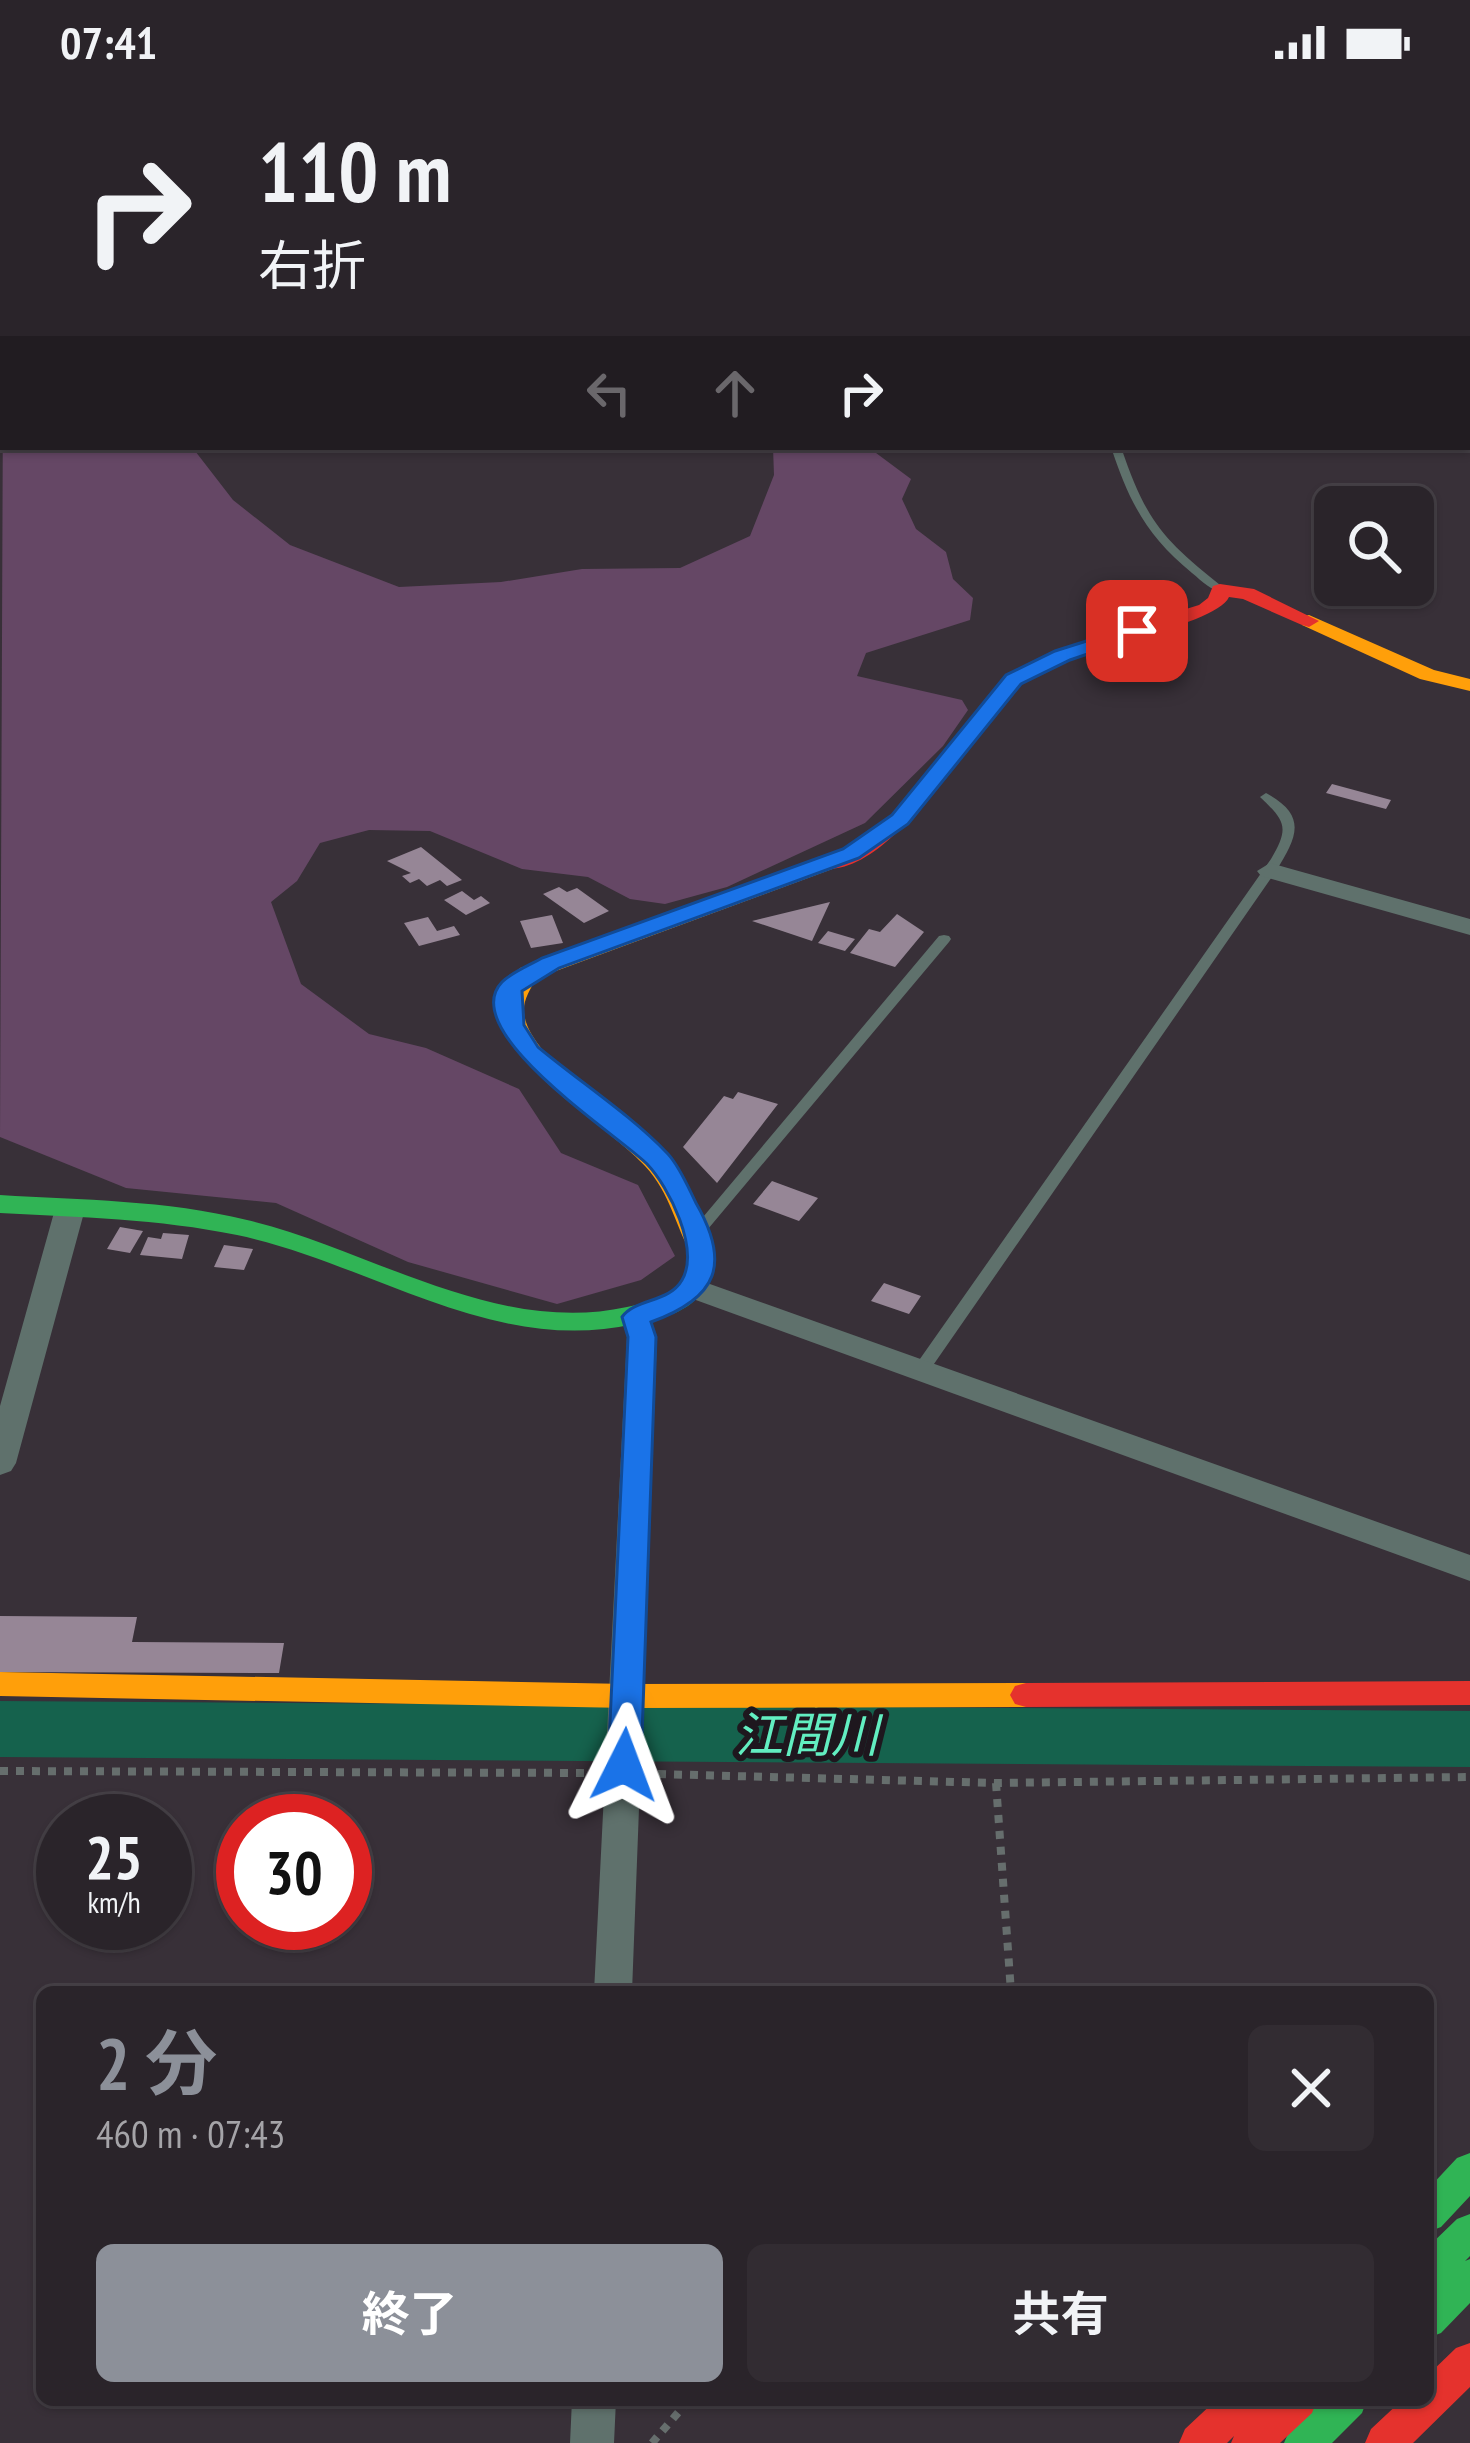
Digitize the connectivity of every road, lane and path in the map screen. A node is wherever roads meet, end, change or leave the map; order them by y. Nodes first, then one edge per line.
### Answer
1 (1117, 450) edge
2 (1220, 590) junction
3 (1470, 685) edge
4 (1266, 797) dead end
5 (1270, 871) junction
6 (1470, 927) edge
7 (944, 939) dead end
8 (0, 1204) edge
9 (70, 1209) junction
10 (699, 1231) junction
11 (693, 1288) junction
12 (636, 1317) junction
13 (921, 1370) junction
14 (0, 1463) edge
15 (1470, 1568) edge
16 (0, 1684) edge
17 (1470, 1693) edge
18 (627, 1701) junction
19 (624, 1769) junction
20 (0, 1771) edge
21 (1470, 1777) edge
22 (996, 1783) junction
23 (613, 1986) edge
24 (1011, 1986) edge
25 (1470, 2170) edge
26 (1434, 2209) edge
27 (1470, 2231) edge
28 (1434, 2267) edge
29 (1470, 2277) edge
30 (1434, 2314) edge
31 (1470, 2361) edge
32 (1434, 2396) edge
33 (684, 2406) edge
34 (1238, 2406) edge
35 (1291, 2406) edge
36 (1342, 2406) edge
37 (1423, 2406) edge
38 (652, 2443) edge
39 (1199, 2443) edge
40 (1251, 2443) edge
41 (1304, 2443) edge
42 (1385, 2443) edge

1 - 2 lane
2 - 3 main road
2 - 10 main road
4 - 5 lane
5 - 6 street
5 - 13 lane
7 - 10 lane
8 - 9 main road
9 - 12 main road
9 - 14 street
10 - 11 main road
11 - 12 main road
11 - 13 street
12 - 18 street
13 - 15 street
16 - 18 main road
17 - 18 main road
18 - 19 street
19 - 20 path
19 - 22 path
19 - 23 street
21 - 22 path
22 - 24 path
25 - 26 main road
27 - 28 main road
29 - 30 main road
31 - 32 main road
33 - 38 path
34 - 39 main road
35 - 40 main road
36 - 41 main road
37 - 42 main road

